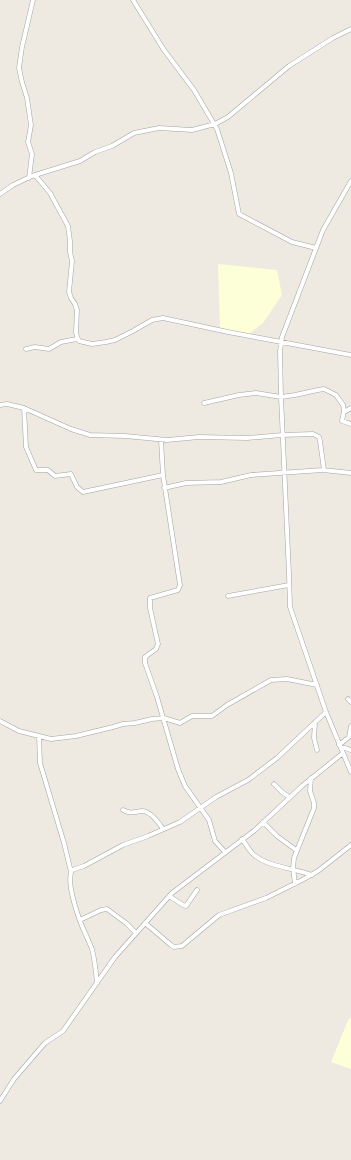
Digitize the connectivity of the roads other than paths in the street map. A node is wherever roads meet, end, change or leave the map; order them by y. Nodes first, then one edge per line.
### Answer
1 (33, 0) edge
2 (133, 0) edge
3 (351, 29) edge
4 (215, 124) junction
5 (35, 175) junction
6 (29, 178) junction
7 (351, 181) edge
8 (0, 194) edge
9 (316, 248) junction
10 (78, 339) junction
11 (280, 343) junction
12 (26, 349) dead end
13 (351, 355) edge
14 (281, 397) junction
15 (204, 403) dead end
16 (0, 405) edge
17 (24, 408) junction
18 (351, 408) edge
19 (344, 412) junction
20 (351, 424) edge
21 (282, 435) junction
22 (161, 440) junction
23 (324, 470) junction
24 (284, 473) junction
25 (351, 473) edge
26 (162, 475) junction
27 (164, 488) junction
28 (289, 585) junction
29 (228, 596) dead end
30 (317, 685) junction
31 (348, 699) dead end
32 (351, 702) edge
33 (326, 712) junction
34 (164, 718) junction
35 (0, 721) edge
36 (315, 722) junction
37 (351, 726) edge
38 (39, 736) junction
39 (340, 746) junction
40 (317, 750) dead end
41 (351, 750) edge
42 (343, 753) junction
43 (349, 760) edge
44 (351, 772) edge
45 (311, 778) junction
46 (274, 784) dead end
47 (289, 797) junction
48 (201, 807) junction
49 (123, 810) dead end
50 (263, 822) junction
51 (163, 829) junction
52 (242, 839) junction
53 (351, 845) edge
54 (296, 850) junction
55 (225, 852) junction
56 (293, 868) junction
57 (71, 872) junction
58 (312, 875) junction
59 (295, 884) junction
60 (197, 890) dead end
61 (169, 896) junction
62 (80, 920) junction
63 (145, 923) junction
64 (136, 933) junction
65 (96, 984) junction
66 (0, 1101) edge

1 - 6 street
2 - 4 street
3 - 4 street
4 - 5 street
4 - 9 street
5 - 6 street
5 - 10 street
6 - 8 street
7 - 9 street
9 - 11 street
10 - 11 street
10 - 12 street
11 - 13 street
11 - 14 street
14 - 15 street
14 - 19 street
14 - 21 street
16 - 17 street
17 - 22 street
17 - 26 street
18 - 19 street
19 - 20 street
21 - 22 street
21 - 23 street
21 - 24 street
22 - 26 street
23 - 24 street
23 - 25 street
24 - 27 street
24 - 28 street
26 - 27 street
27 - 34 street
28 - 29 street
28 - 30 street
30 - 33 street
30 - 34 street
31 - 32 street
33 - 36 street
33 - 39 street
34 - 38 street
34 - 48 street
35 - 38 street
36 - 40 street
36 - 48 street
37 - 39 street
38 - 57 street
39 - 41 street
39 - 42 street
42 - 43 street
42 - 45 street
43 - 44 street
45 - 47 street
45 - 54 street
46 - 47 street
47 - 50 street
48 - 51 street
48 - 55 street
49 - 51 street
50 - 52 street
50 - 54 street
51 - 57 street
52 - 55 street
52 - 56 street
53 - 58 street
54 - 56 street
55 - 61 street
56 - 58 street
56 - 59 street
57 - 62 street
58 - 59 street
59 - 63 street
60 - 61 street
61 - 63 street
62 - 64 street
62 - 65 street
63 - 64 street
64 - 65 street
65 - 66 street

